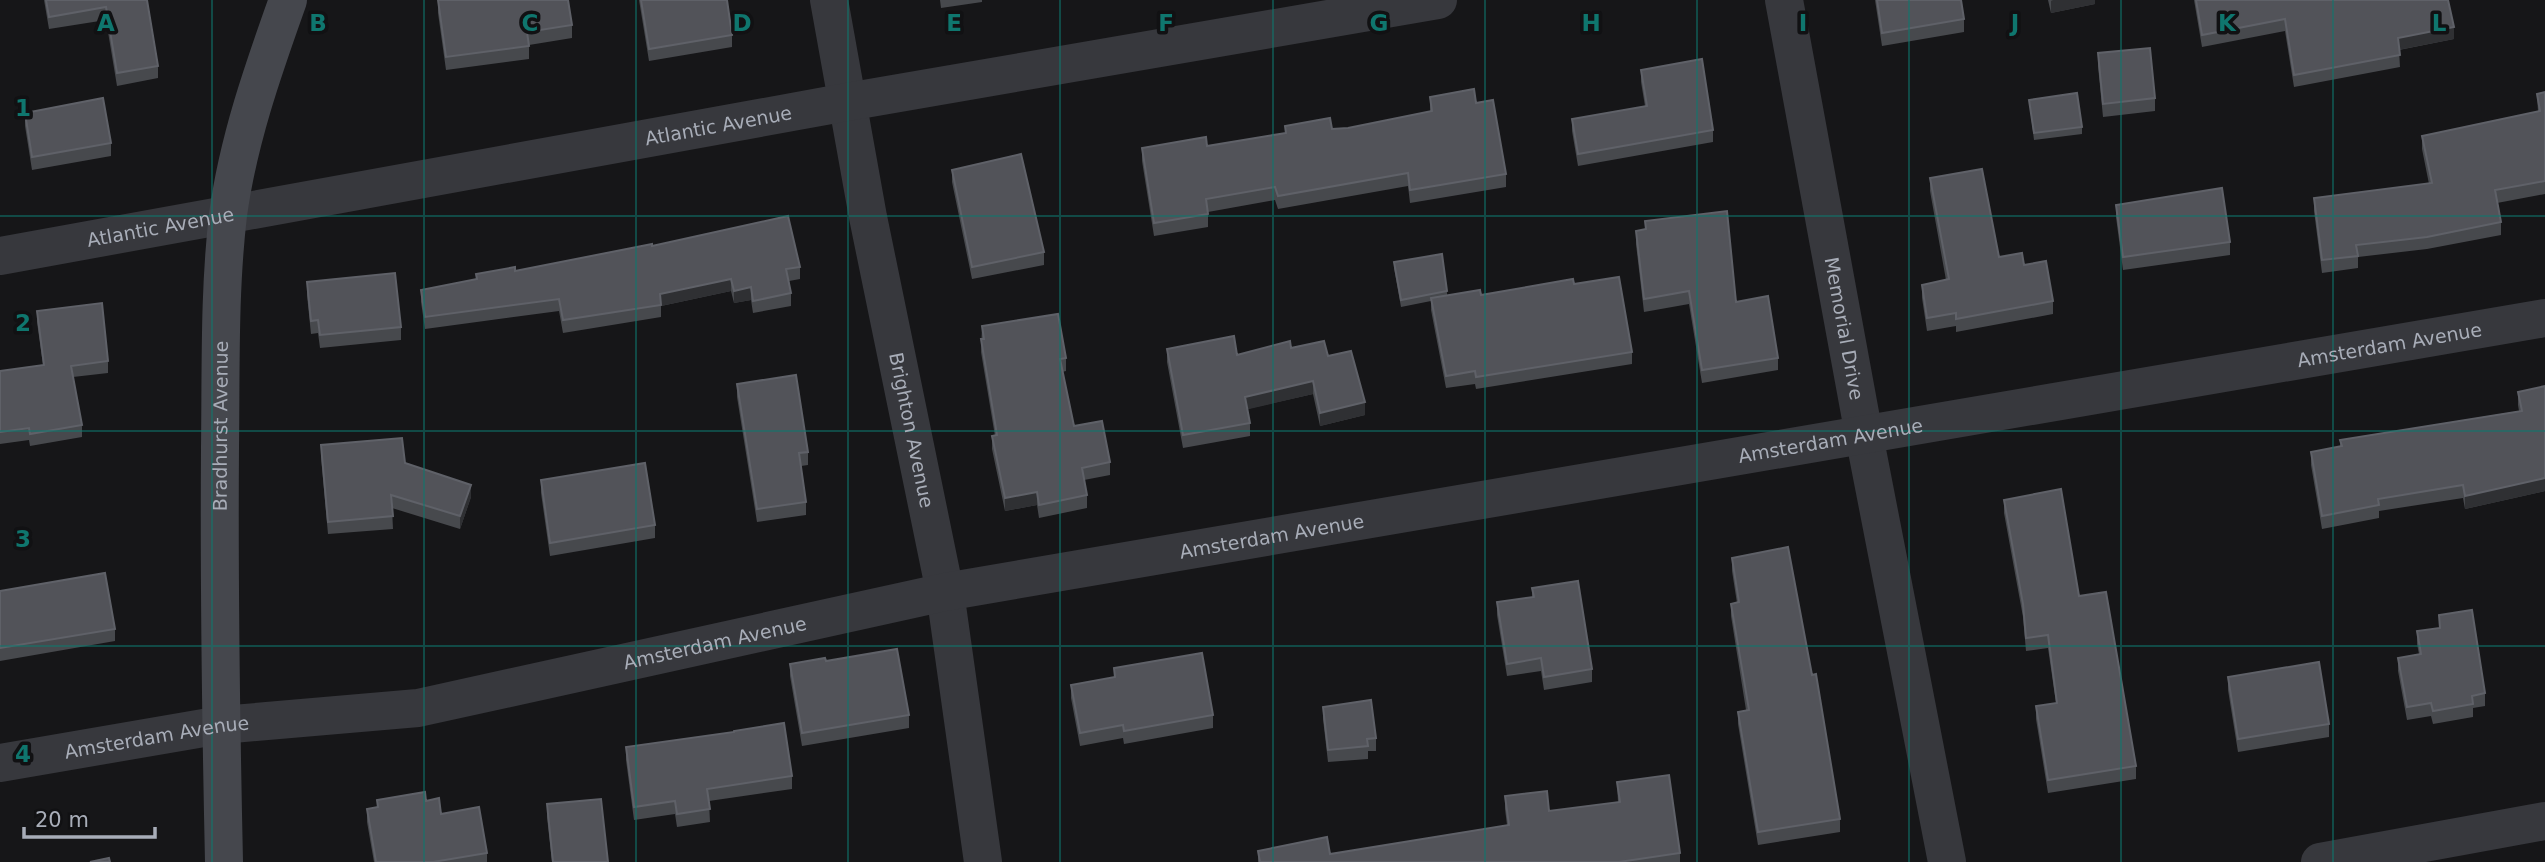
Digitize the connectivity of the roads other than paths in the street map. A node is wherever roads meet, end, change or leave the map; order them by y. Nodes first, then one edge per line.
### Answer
1 (288, 0) edge
2 (829, 0) edge
3 (1438, 0) edge
4 (1784, 0) edge
5 (847, 102) junction
6 (229, 213) junction
7 (0, 256) edge
8 (2545, 318) edge
9 (1864, 435) junction
10 (945, 592) junction
11 (221, 725) junction
12 (0, 763) edge
13 (2545, 821) edge
14 (224, 862) edge
15 (984, 862) edge
16 (1947, 862) edge
17 (2320, 862) edge

1 - 6 main road, Bradhurst Avenue
2 - 5 street, Brighton Avenue
3 - 5 street, Atlantic Avenue
4 - 9 street, Memorial Drive
5 - 6 street, Atlantic Avenue
5 - 10 street, Brighton Avenue
6 - 7 street, Atlantic Avenue
6 - 11 main road, Bradhurst Avenue
8 - 9 street, Amsterdam Avenue
9 - 10 street, Amsterdam Avenue
9 - 16 street, Memorial Drive
10 - 11 street, Amsterdam Avenue
10 - 15 street, Brighton Avenue
11 - 12 street, Amsterdam Avenue
11 - 14 main road, Bradhurst Avenue
13 - 17 street

